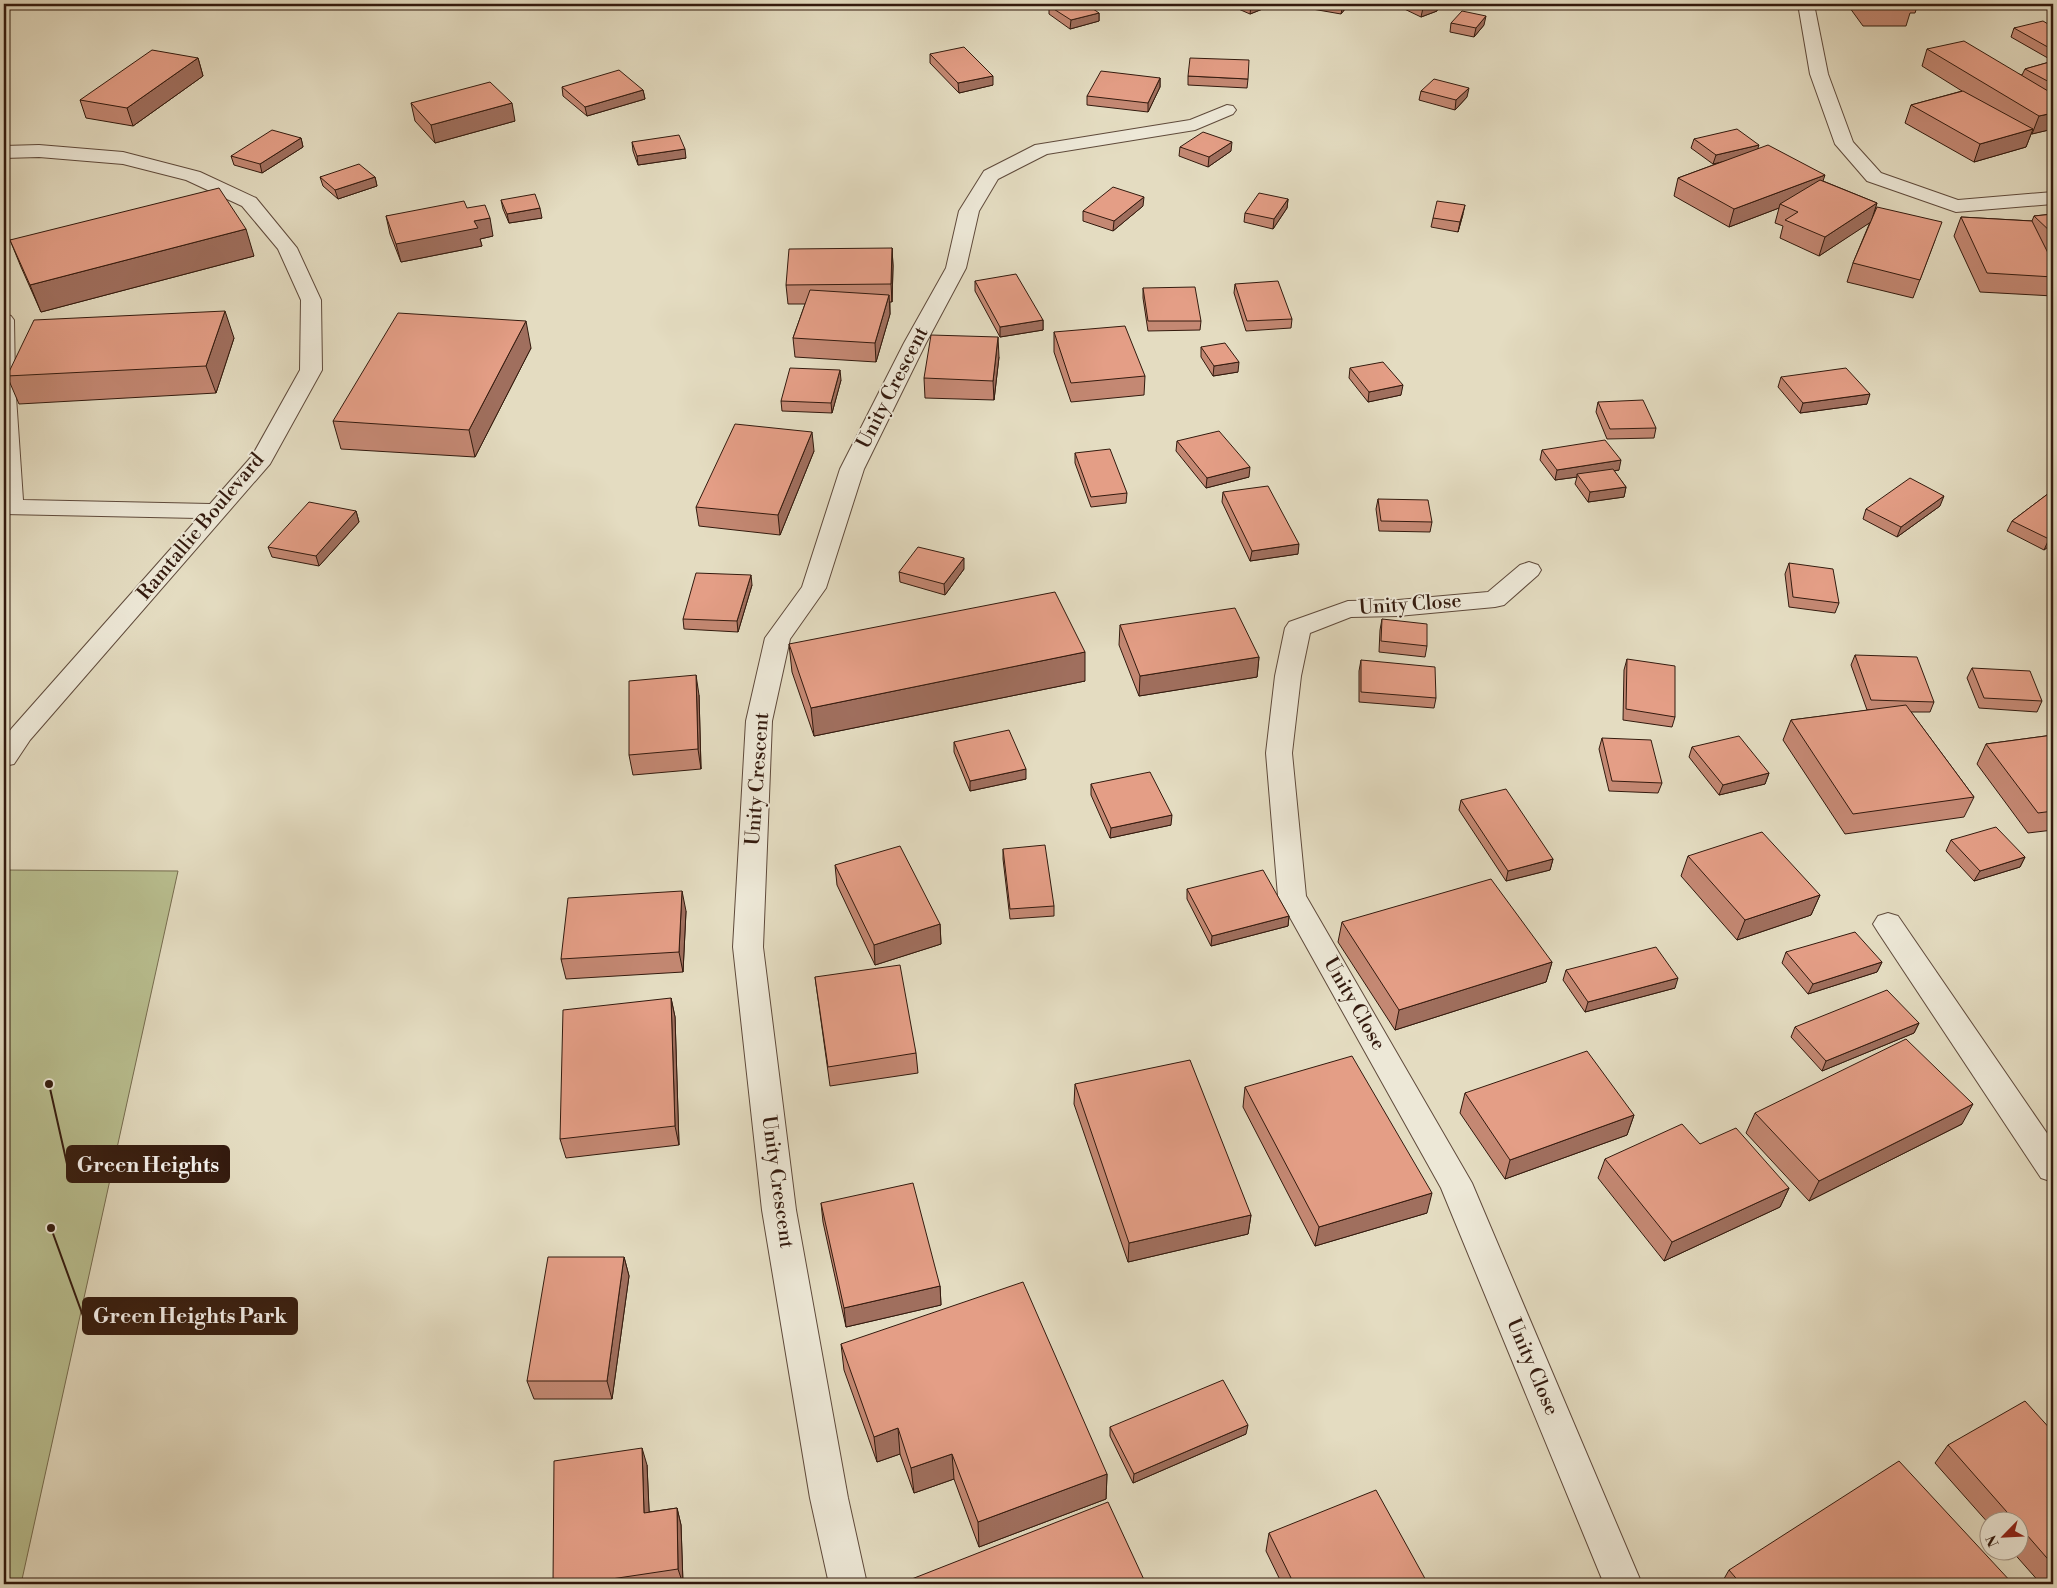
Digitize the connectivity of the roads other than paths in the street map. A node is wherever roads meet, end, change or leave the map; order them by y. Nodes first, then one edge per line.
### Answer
1 (1806, 4) edge
2 (1227, 110) dead end
3 (4, 152) edge
4 (2053, 198) edge
5 (4, 320) edge
6 (8, 507) edge
7 (218, 511) junction
8 (1529, 570) dead end
9 (4, 757) edge
10 (1888, 924) dead end
11 (2053, 1168) edge
12 (848, 1584) edge
13 (1623, 1584) edge

1 - 4 street
2 - 12 street, Unity Crescent
3 - 7 street, Ramtallie Boulevard
5 - 6 street
6 - 7 street
7 - 9 street, Ramtallie Boulevard
8 - 13 street, Unity Close
10 - 11 street

